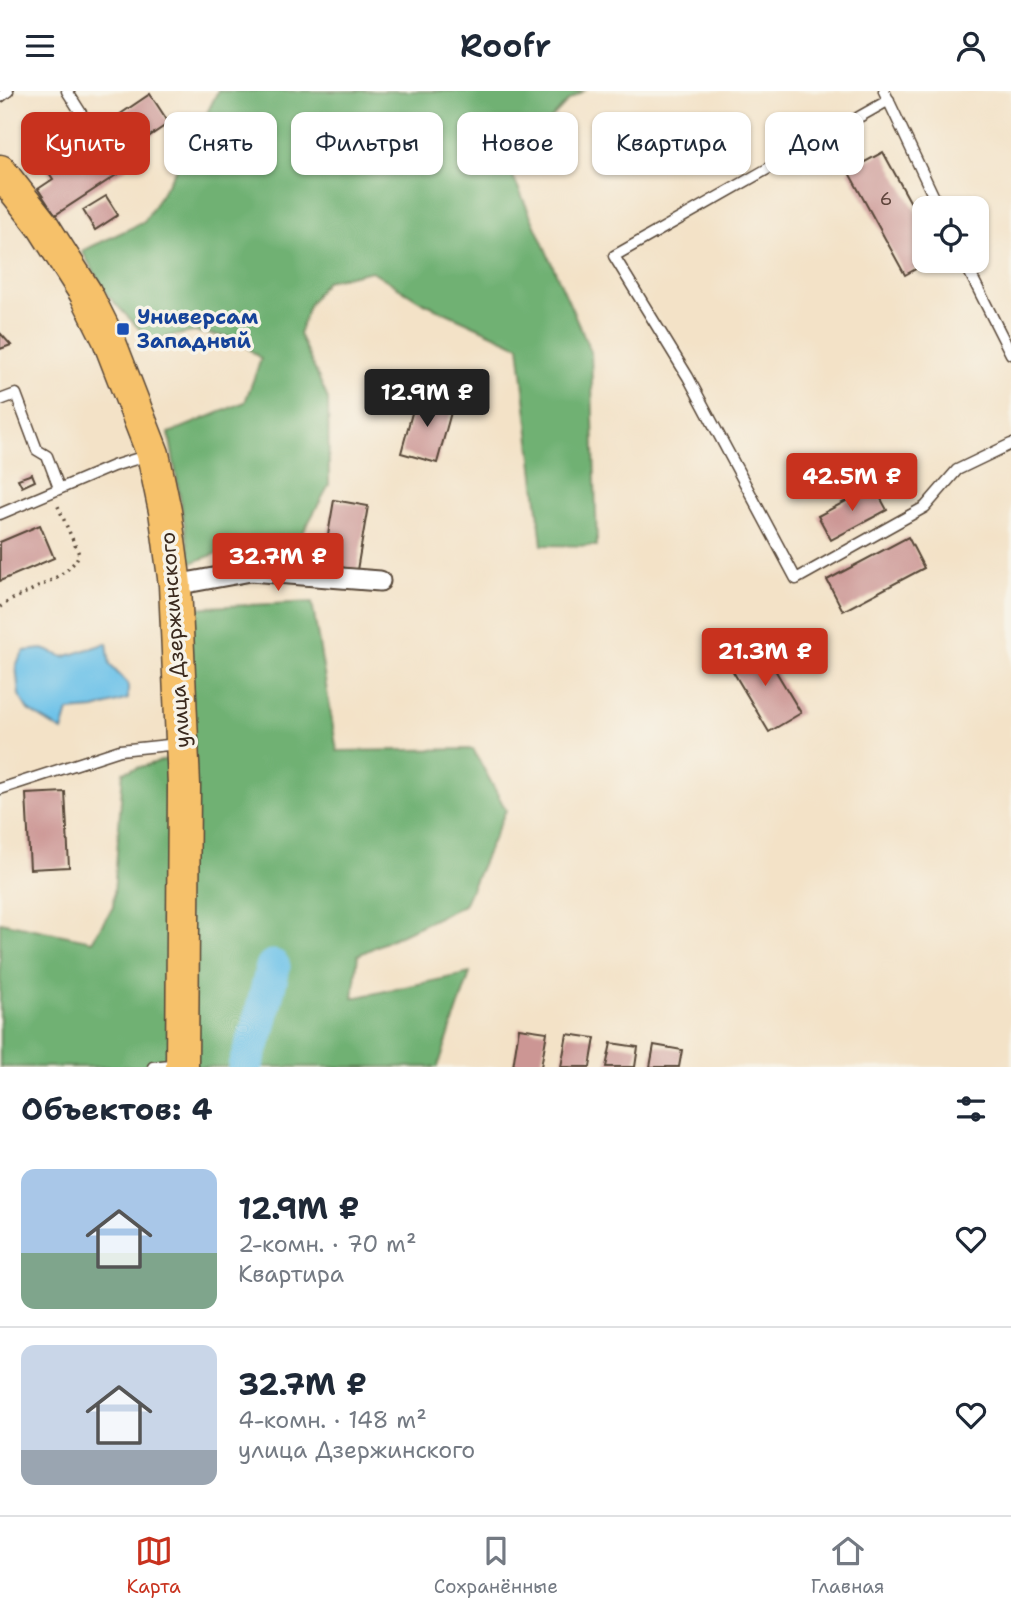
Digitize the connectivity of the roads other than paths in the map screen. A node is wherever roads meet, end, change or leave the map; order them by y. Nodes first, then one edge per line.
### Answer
1 (8, 91) edge
2 (67, 91) edge
3 (886, 96) edge
4 (0, 97) edge
5 (80, 112) edge
6 (0, 171) edge
7 (933, 196) edge
8 (970, 273) edge
9 (1011, 354) edge
10 (0, 400) edge
11 (1011, 444) edge
12 (153, 454) junction
13 (59, 488) junction
14 (0, 514) edge
15 (380, 580) dead end
16 (175, 585) junction
17 (182, 744) junction
18 (0, 789) edge
19 (172, 1066) edge

1 - 4 lane
2 - 5 lane
3 - 7 lane
3 - 11 lane
6 - 12 main road, улица Дзержинского
8 - 9 lane
10 - 13 lane
12 - 13 lane
12 - 16 main road, улица Дзержинского
13 - 14 lane
15 - 16 street
16 - 17 main road, улица Дзержинского
17 - 18 lane
17 - 19 main road, улица Дзержинского

